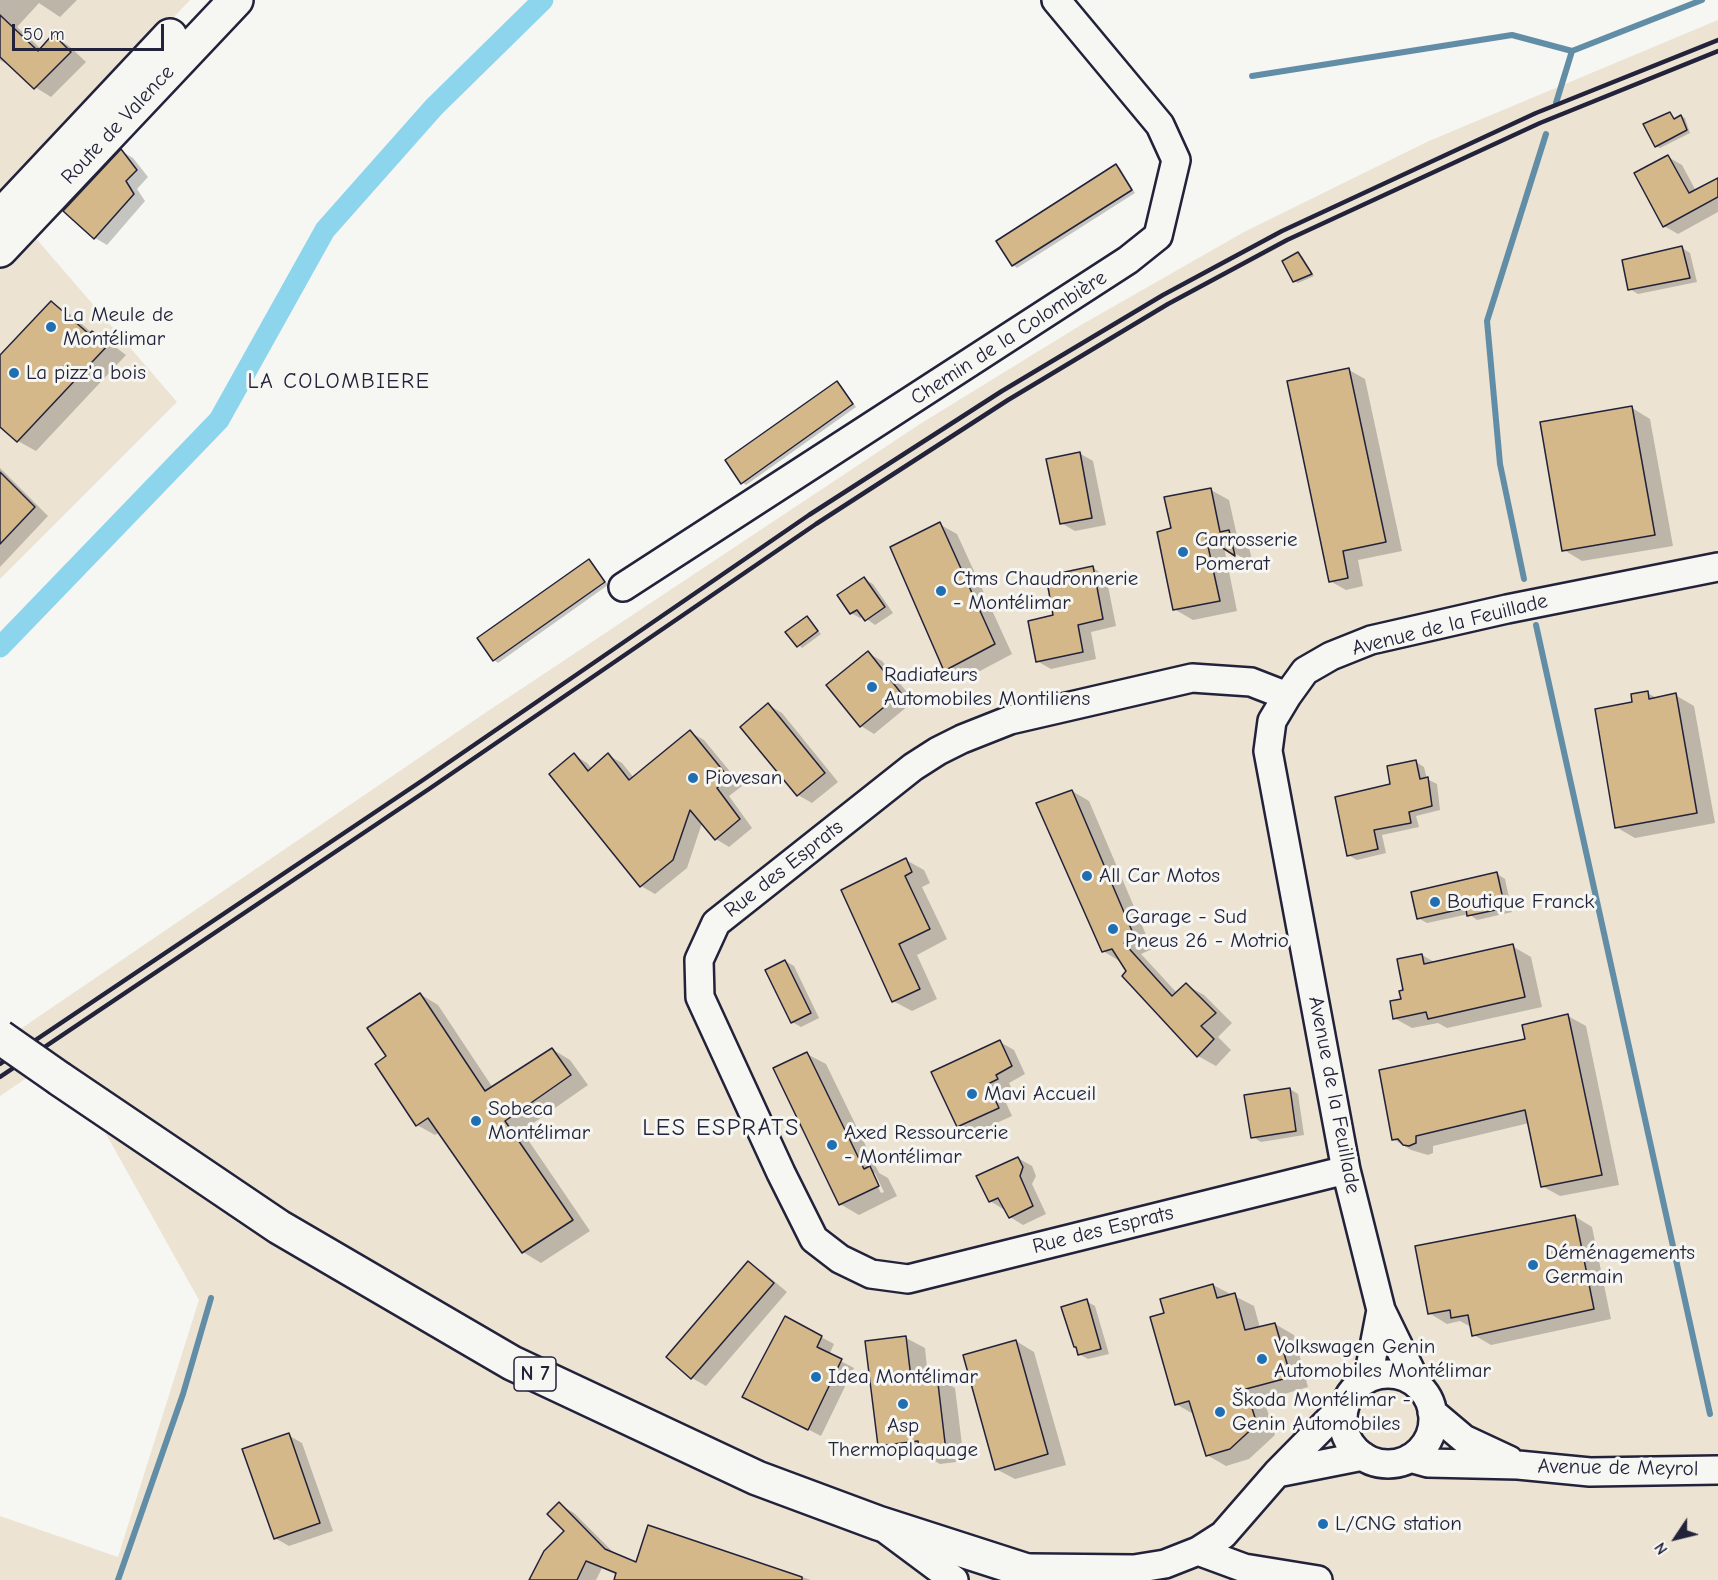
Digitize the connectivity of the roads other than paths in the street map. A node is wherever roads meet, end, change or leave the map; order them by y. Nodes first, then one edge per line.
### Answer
1 (204, 0) edge
2 (236, 0) edge
3 (1056, 0) edge
4 (0, 217) edge
5 (0, 250) edge
6 (1718, 567) edge
7 (623, 587) dead end
8 (1287, 696) junction
9 (0, 1037) edge
10 (1347, 1170) junction
11 (1382, 1310) junction
12 (1368, 1378) junction
13 (1417, 1384) junction
14 (1346, 1403) junction
15 (1432, 1412) junction
16 (1363, 1456) junction
17 (1410, 1458) junction
18 (1518, 1465) junction
19 (1718, 1470) edge
20 (1277, 1473) junction
21 (878, 1523) junction
22 (1198, 1551) junction
23 (1012, 1568) junction
24 (954, 1580) edge
25 (1055, 1580) edge
26 (1318, 1580) edge

1 - 4 main road, Route de Valence
2 - 5 main road, Route de Valence
3 - 7 street, Chemin de la Colombière
6 - 8 street, Avenue de la Feuillade
8 - 10 street, Avenue de la Feuillade
8 - 10 street, Rue des Esprats
9 - 21 main road, N 7, bridge
10 - 11 street, Avenue de la Feuillade
11 - 12 street, Avenue de la Feuillade
11 - 13 street, Avenue de la Feuillade
12 - 13 street
12 - 14 street
13 - 15 street
14 - 16 street
14 - 20 street
15 - 17 street
15 - 18 street, Avenue de Meyrol
16 - 17 street
16 - 20 street
17 - 18 street, Avenue de Meyrol
18 - 19 street, Avenue de Meyrol
20 - 22 street
21 - 23 main road, N 7
21 - 24 street
22 - 23 street
22 - 26 street
23 - 25 main road, N 7

